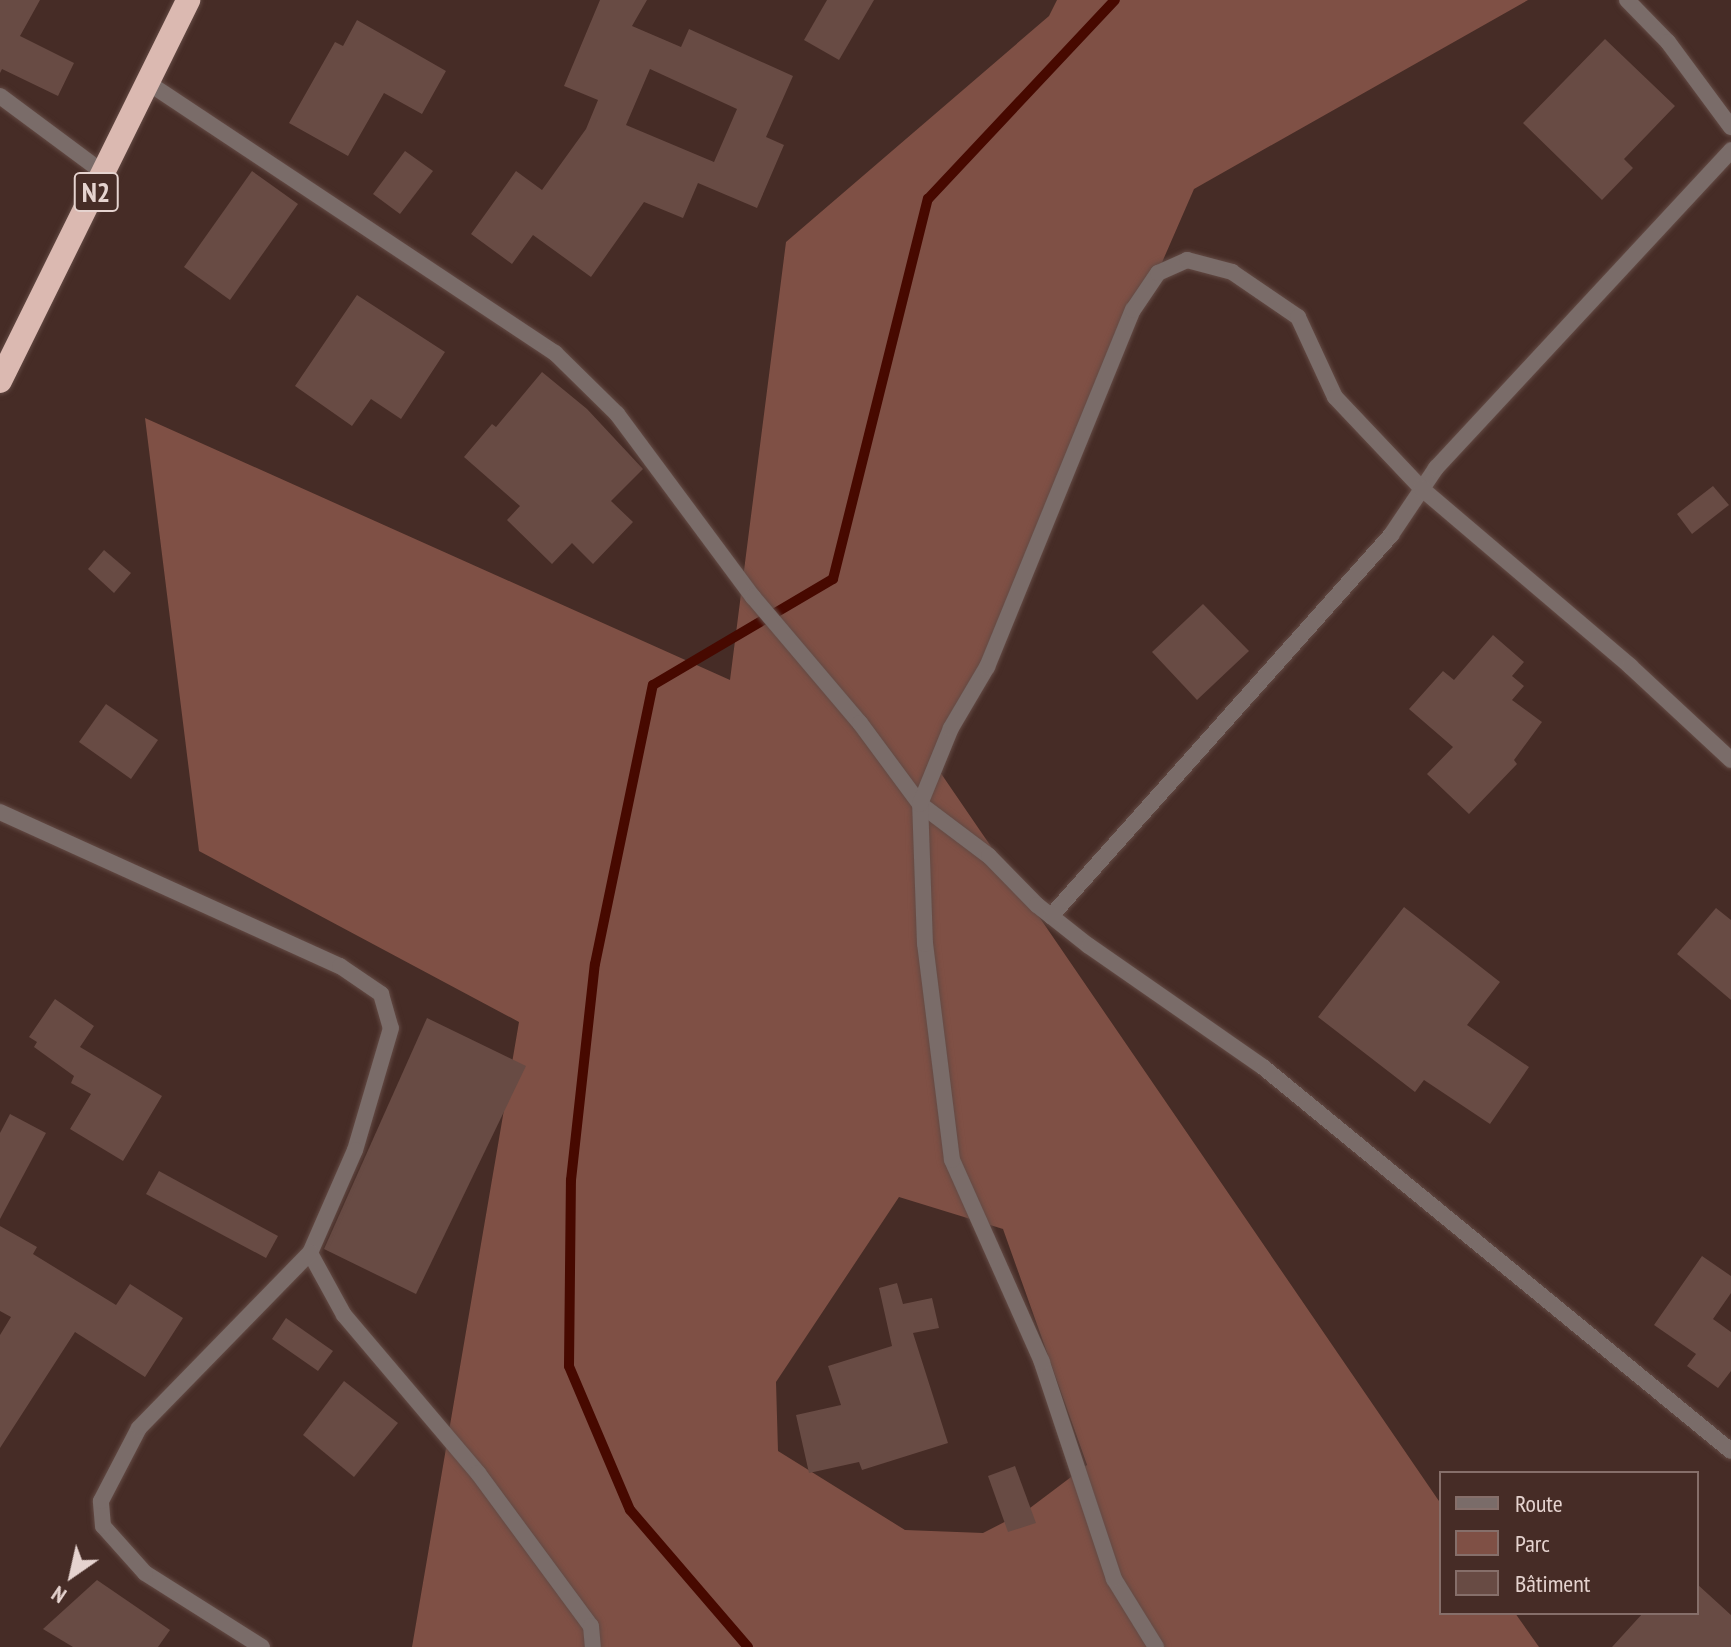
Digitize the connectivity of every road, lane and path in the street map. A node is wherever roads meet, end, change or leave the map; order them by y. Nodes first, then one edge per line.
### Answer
1 (188, 0) edge
2 (1627, 0) edge
3 (147, 82) junction
4 (0, 96) edge
5 (1731, 127) edge
6 (1731, 150) edge
7 (105, 174) junction
8 (0, 381) edge
9 (1421, 488) junction
10 (1731, 760) edge
11 (920, 804) junction
12 (0, 812) edge
13 (1051, 916) junction
14 (310, 1253) junction
15 (1731, 1451) edge
16 (262, 1647) edge
17 (593, 1647) edge
18 (1156, 1647) edge

1 - 3 highway, N2
2 - 5 street
3 - 7 highway, N2
3 - 11 street
4 - 7 street
6 - 9 street
7 - 8 highway, N2
9 - 10 street
9 - 11 street
9 - 13 street
11 - 13 street
11 - 18 street
12 - 14 street
13 - 15 street
14 - 16 street
14 - 17 street

